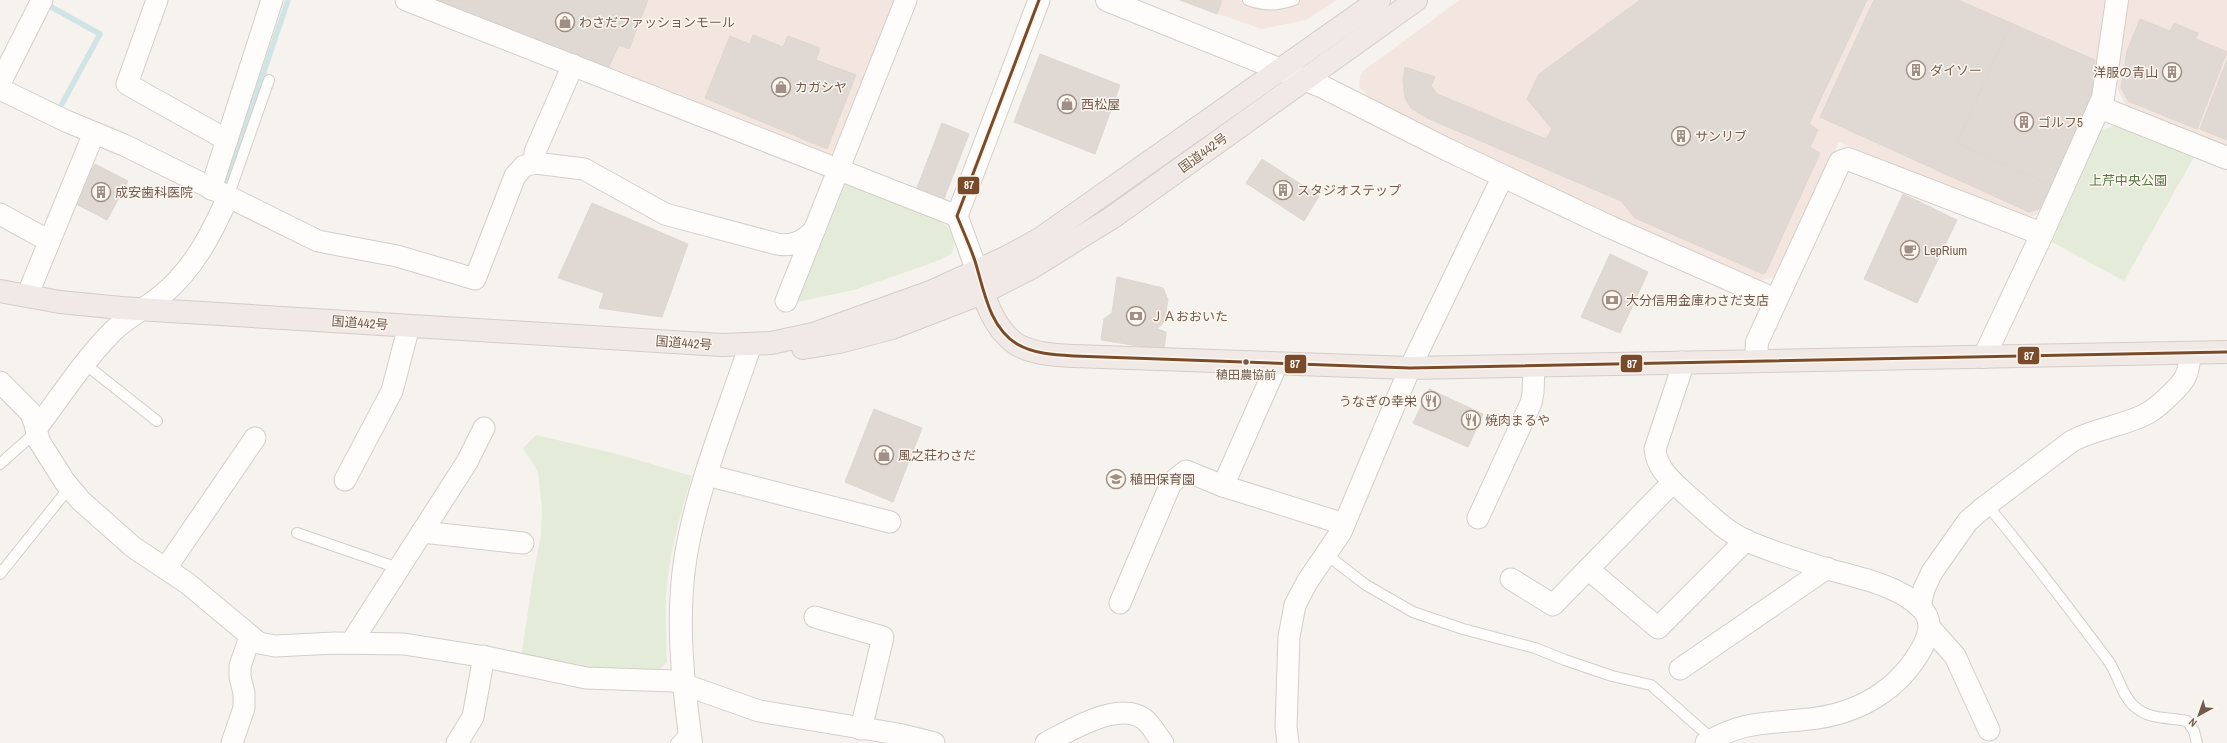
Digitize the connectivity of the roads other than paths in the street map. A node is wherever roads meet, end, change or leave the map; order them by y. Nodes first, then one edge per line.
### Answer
1 (42, 0) edge
2 (157, 0) edge
3 (272, 0) edge
4 (406, 0) edge
5 (906, 0) edge
6 (1039, 0) edge
7 (1107, 0) edge
8 (1248, 0) edge
9 (1294, 0) edge
10 (1379, 0) edge
11 (1416, 0) edge
12 (2117, 0) edge
13 (573, 65) junction
14 (1281, 69) junction
15 (269, 80) dead end
16 (1306, 80) junction
17 (0, 83) edge
18 (0, 89) edge
19 (2099, 107) junction
20 (94, 133) junction
21 (227, 140) junction
22 (2227, 158) edge
23 (535, 163) junction
24 (839, 169) junction
25 (1503, 176) junction
26 (220, 193) junction
27 (0, 214) edge
28 (957, 216) junction
29 (814, 229) junction
30 (2042, 234) junction
31 (49, 241) junction
32 (977, 271) junction
33 (0, 291) edge
34 (982, 293) junction
35 (27, 296) junction
36 (1776, 300) junction
37 (786, 301) dead end
38 (142, 310) junction
39 (409, 326) junction
40 (722, 345) junction
41 (749, 349) junction
42 (2190, 352) junction
43 (2227, 352) edge
44 (1984, 357) junction
45 (1756, 361) junction
46 (1682, 362) junction
47 (85, 364) junction
48 (1277, 364) junction
49 (1534, 366) junction
50 (1410, 368) junction
51 (0, 382) edge
52 (157, 421) dead end
53 (484, 428) dead end
54 (36, 431) junction
55 (255, 438) dead end
56 (0, 464) edge
57 (707, 475) junction
58 (345, 480) dead end
59 (1673, 482) junction
60 (1223, 486) junction
61 (69, 488) junction
62 (1987, 505) junction
63 (1478, 518) dead end
64 (890, 522) dead end
65 (1344, 524) junction
66 (422, 532) junction
67 (297, 533) dead end
68 (1746, 540) junction
69 (523, 543) dead end
70 (1327, 555) junction
71 (166, 568) junction
72 (398, 568) junction
73 (1827, 568) junction
74 (1588, 569) junction
75 (0, 574) edge
76 (1510, 579) dead end
77 (1120, 603) dead end
78 (1920, 606) junction
79 (815, 617) dead end
80 (1930, 628) junction
81 (250, 637) junction
82 (351, 643) junction
83 (484, 656) junction
84 (1680, 669) dead end
85 (684, 683) junction
86 (861, 729) junction
87 (1989, 730) dead end
88 (686, 738) edge
89 (1709, 741) edge
90 (232, 743) edge
91 (457, 743) edge
92 (934, 743) edge
93 (1046, 743) edge
94 (1163, 743) edge
95 (1288, 743) edge
96 (2197, 743) edge

1 - 17 street
2 - 21 street
3 - 21 street
4 - 13 street
5 - 24 street
6 - 28 street
7 - 14 street
8 - 9 lane
10 - 14 highway, 国道442号
11 - 16 highway, 国道442号
12 - 19 street
13 - 23 street
13 - 24 street
14 - 16 street
14 - 32 highway, 国道442号
15 - 26 lane
16 - 25 street
16 - 34 highway, 国道442号
18 - 20 street
19 - 22 street
19 - 30 street
20 - 26 street
20 - 31 street
21 - 26 street
23 - 26 street
23 - 29 street
24 - 28 street
24 - 29 street
25 - 36 street
25 - 50 street
26 - 38 street
27 - 31 street
28 - 32 street
29 - 37 street
30 - 36 street
30 - 44 street
31 - 35 street
32 - 34 highway
32 - 40 highway, 国道442号
33 - 35 highway, 国道442号
34 - 41 highway, 国道442号
34 - 48 highway
35 - 38 highway, 国道442号
36 - 45 street
38 - 39 highway, 国道442号
38 - 47 street
39 - 40 highway, 国道442号
39 - 58 street
40 - 41 highway, 国道442号
41 - 57 street
42 - 43 highway
42 - 44 highway
42 - 62 street
44 - 45 highway
45 - 46 highway
46 - 49 highway
46 - 59 street
47 - 52 lane
47 - 54 street
48 - 50 highway
48 - 60 street
49 - 50 highway
49 - 63 street
50 - 65 street
51 - 54 street
53 - 66 street
54 - 56 lane
54 - 61 street
55 - 71 street
57 - 64 street
57 - 85 street
59 - 68 street
59 - 74 street
60 - 65 street
60 - 77 street
61 - 71 street
61 - 75 lane
62 - 78 street
62 - 96 lane
65 - 70 street
66 - 69 street
66 - 72 street
67 - 72 lane
68 - 73 street
68 - 74 street
70 - 89 lane
70 - 95 street
71 - 81 street
72 - 82 street
73 - 78 street
73 - 84 street
74 - 76 street
78 - 80 street
79 - 86 street
80 - 87 street
80 - 89 street
81 - 82 street
81 - 90 street
82 - 83 street
83 - 85 street
83 - 91 street
85 - 86 street
85 - 88 street
86 - 92 street
93 - 94 street

